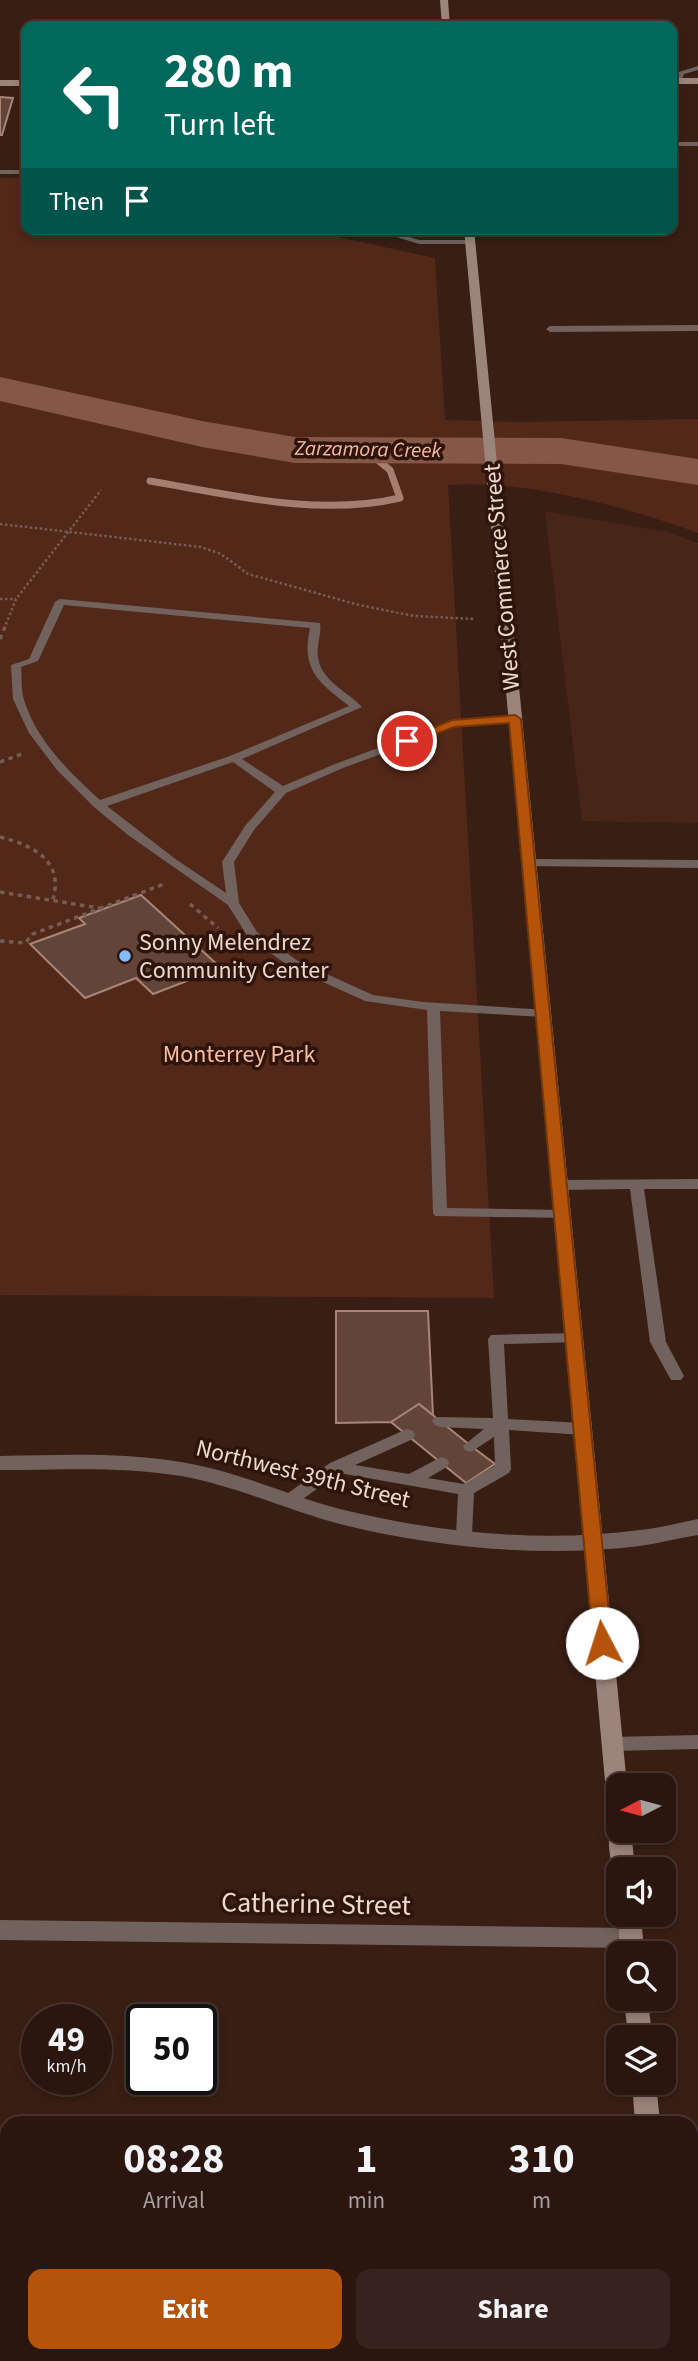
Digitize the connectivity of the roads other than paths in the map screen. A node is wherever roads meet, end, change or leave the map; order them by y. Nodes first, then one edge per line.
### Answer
1 (444, 0) edge
2 (446, 21) edge
3 (698, 68) edge
4 (677, 78) edge
5 (677, 81) edge
6 (698, 81) edge
7 (0, 83) edge
8 (21, 83) edge
9 (677, 144) edge
10 (698, 144) edge
11 (0, 172) edge
12 (21, 172) edge
13 (395, 235) edge
14 (470, 235) edge
15 (471, 242) junction
16 (698, 328) edge
17 (550, 329) dead end
18 (515, 719) junction
19 (234, 758) junction
20 (282, 791) junction
21 (98, 805) junction
22 (529, 863) junction
23 (698, 864) edge
24 (233, 903) junction
25 (433, 1007) junction
26 (543, 1013) junction
27 (636, 1184) junction
28 (698, 1184) edge
29 (560, 1185) junction
30 (563, 1215) junction
31 (575, 1338) junction
32 (676, 1376) dead end
33 (440, 1421) dead end
34 (501, 1424) junction
35 (583, 1429) junction
36 (407, 1434) dead end
37 (471, 1446) dead end
38 (0, 1463) edge
39 (441, 1463) dead end
40 (336, 1467) junction
41 (413, 1479) junction
42 (466, 1490) junction
43 (290, 1500) junction
44 (698, 1527) edge
45 (464, 1535) junction
46 (593, 1541) junction
47 (698, 1742) edge
48 (612, 1744) junction
49 (615, 1773) edge
50 (0, 1930) edge
51 (606, 1945) edge
52 (645, 2095) edge
53 (647, 2116) edge

1 - 2 main road
3 - 4 lane
5 - 6 main road
7 - 8 main road
9 - 10 lane
11 - 12 lane
13 - 15 lane
14 - 15 main road, West Commerce Street
15 - 18 main road, West Commerce Street
16 - 17 lane
18 - 20 lane
18 - 22 main road, West Commerce Street
19 - 20 lane
19 - 21 lane
19 - 21 lane
20 - 24 lane
21 - 24 lane
22 - 23 lane
22 - 26 main road, West Commerce Street
24 - 25 lane
25 - 26 lane
25 - 30 lane
26 - 29 main road, West Commerce Street
27 - 28 lane
27 - 29 lane
27 - 32 lane
29 - 30 main road, West Commerce Street
30 - 31 main road, West Commerce Street
31 - 34 lane
31 - 35 main road, West Commerce Street
33 - 34 lane
34 - 35 lane
34 - 37 lane
34 - 42 lane
35 - 46 main road, West Commerce Street
36 - 40 lane
38 - 43 street, Northwest 39th Street
39 - 41 lane
40 - 41 lane
40 - 43 lane
41 - 42 lane
42 - 45 lane
43 - 45 street, Northwest 39th Street
44 - 46 street, Northwest 39th Street
45 - 46 street, Northwest 39th Street
46 - 48 main road, West Commerce Street
47 - 48 lane
48 - 49 main road, West Commerce Street
50 - 51 street, Catherine Street
52 - 53 main road

